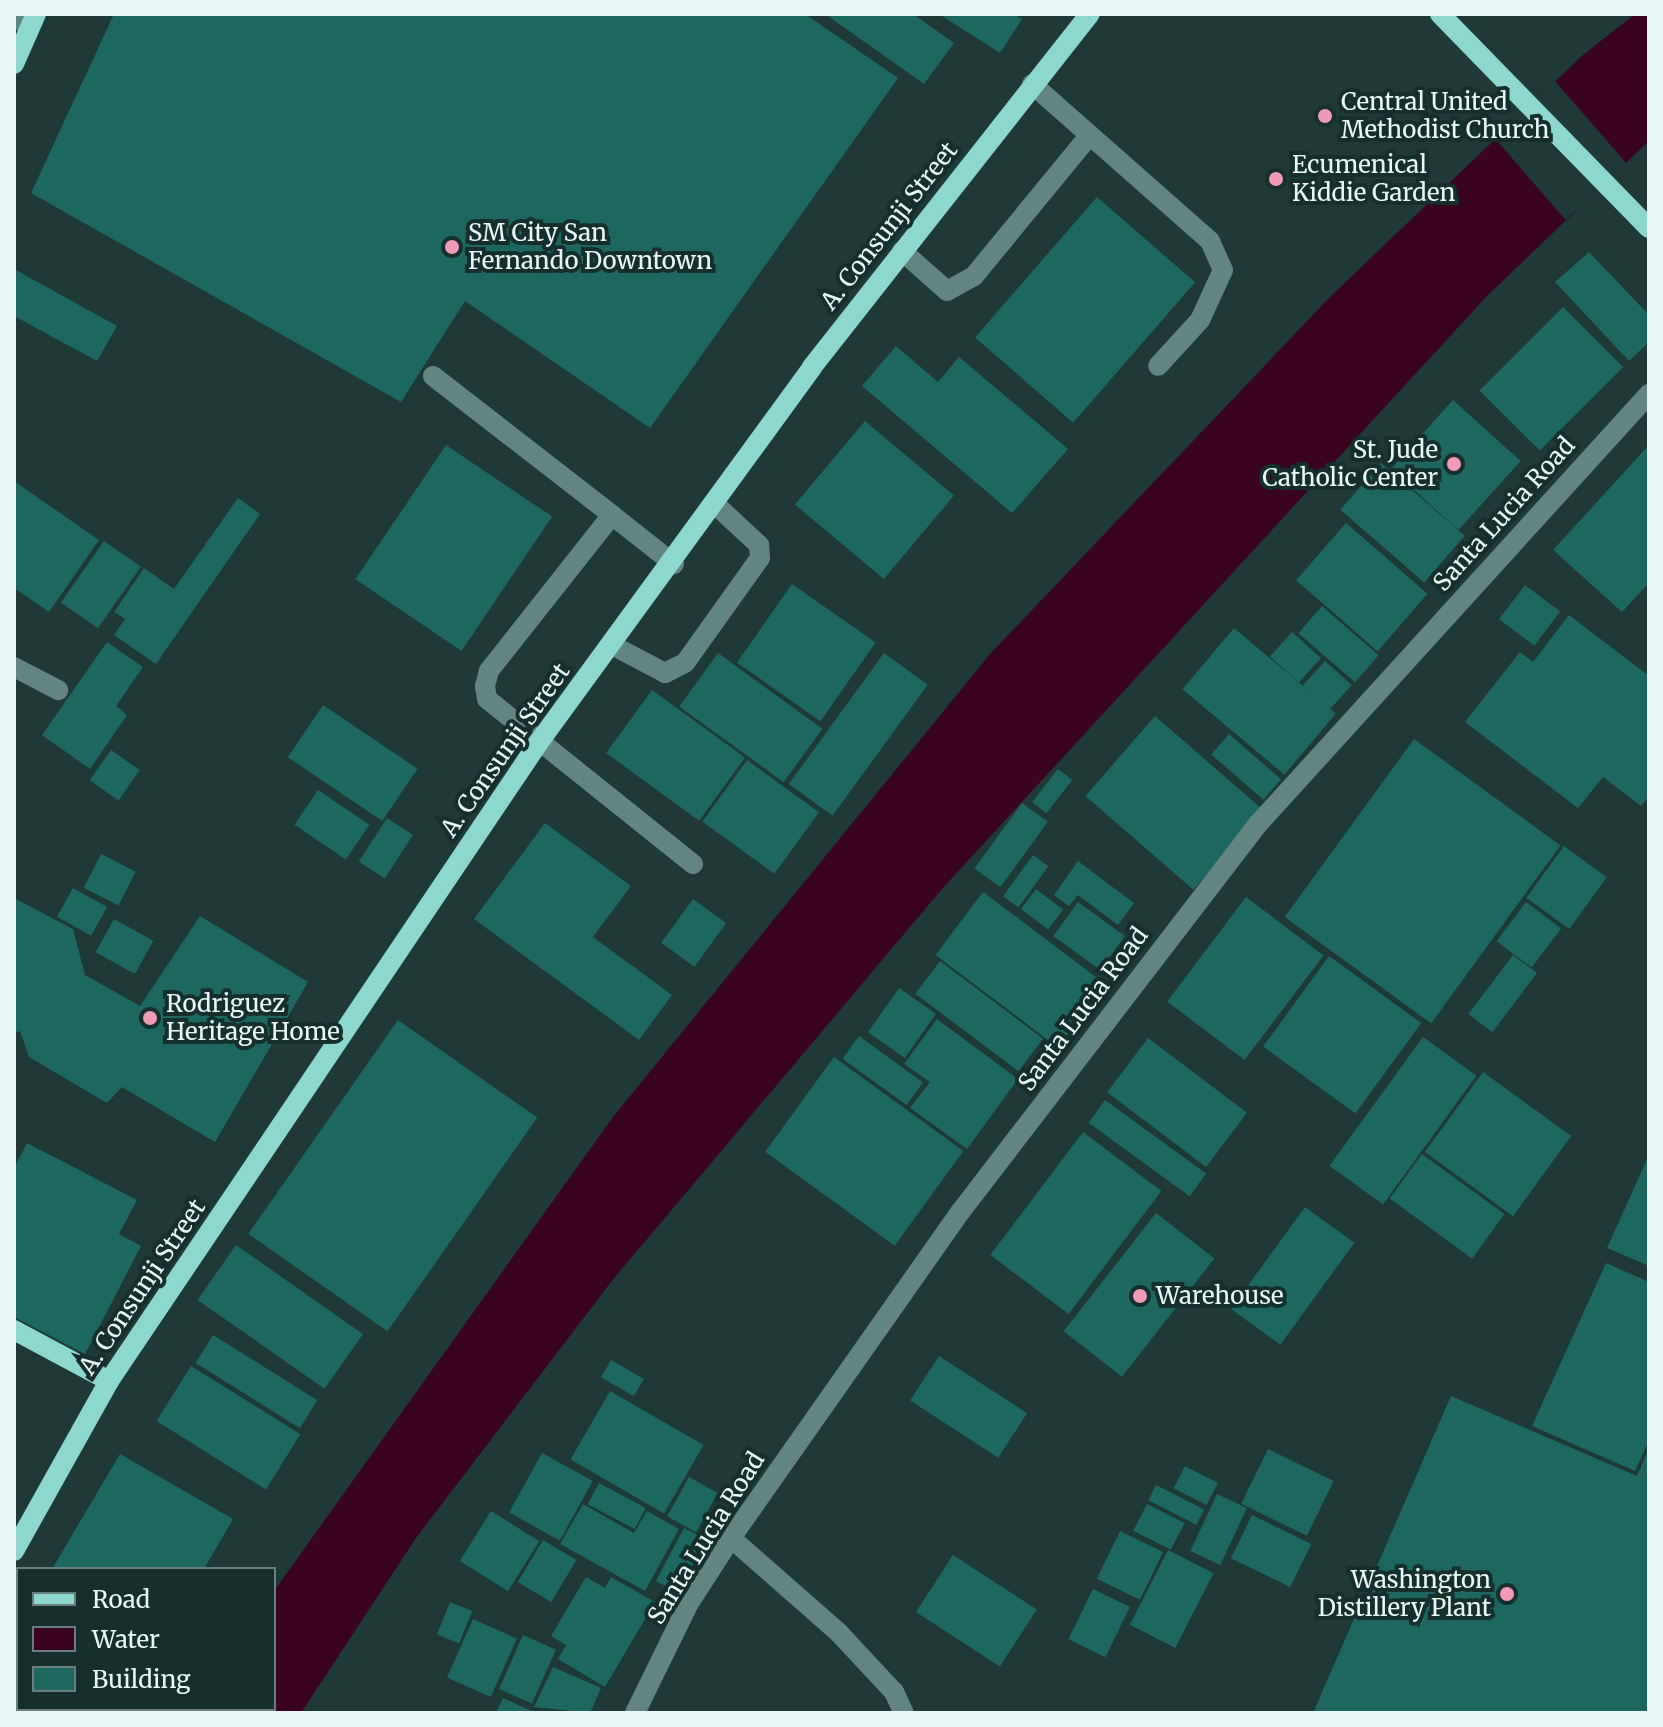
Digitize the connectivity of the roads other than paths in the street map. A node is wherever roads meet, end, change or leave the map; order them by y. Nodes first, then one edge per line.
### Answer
1 (1090, 14) edge
2 (1440, 14) edge
3 (27, 19) edge
4 (14, 64) edge
5 (1032, 84) junction
6 (1088, 137) junction
7 (1649, 228) edge
8 (902, 251) junction
9 (1158, 366) dead end
10 (433, 376) dead end
11 (1649, 394) edge
12 (716, 505) junction
13 (612, 515) junction
14 (674, 564) junction
15 (612, 645) junction
16 (14, 667) edge
17 (58, 690) dead end
18 (539, 742) junction
19 (693, 864) dead end
20 (14, 1330) edge
21 (109, 1381) junction
22 (731, 1538) junction
23 (14, 1551) edge
24 (635, 1713) edge
25 (904, 1713) edge

1 - 5 main road, A. Consunji Street
2 - 7 main road
3 - 4 main road
5 - 6 street
5 - 8 main road, A. Consunji Street
6 - 8 street
6 - 9 street
8 - 12 main road, A. Consunji Street
10 - 13 street
11 - 22 street, Santa Lucia Road
12 - 14 main road, A. Consunji Street
12 - 15 street
13 - 14 street
13 - 18 street
14 - 15 main road, A. Consunji Street
15 - 18 main road, A. Consunji Street
16 - 17 street
18 - 19 street
18 - 21 main road, A. Consunji Street
20 - 21 main road
21 - 23 main road, A. Consunji Street
22 - 24 street, Santa Lucia Road
22 - 25 street

